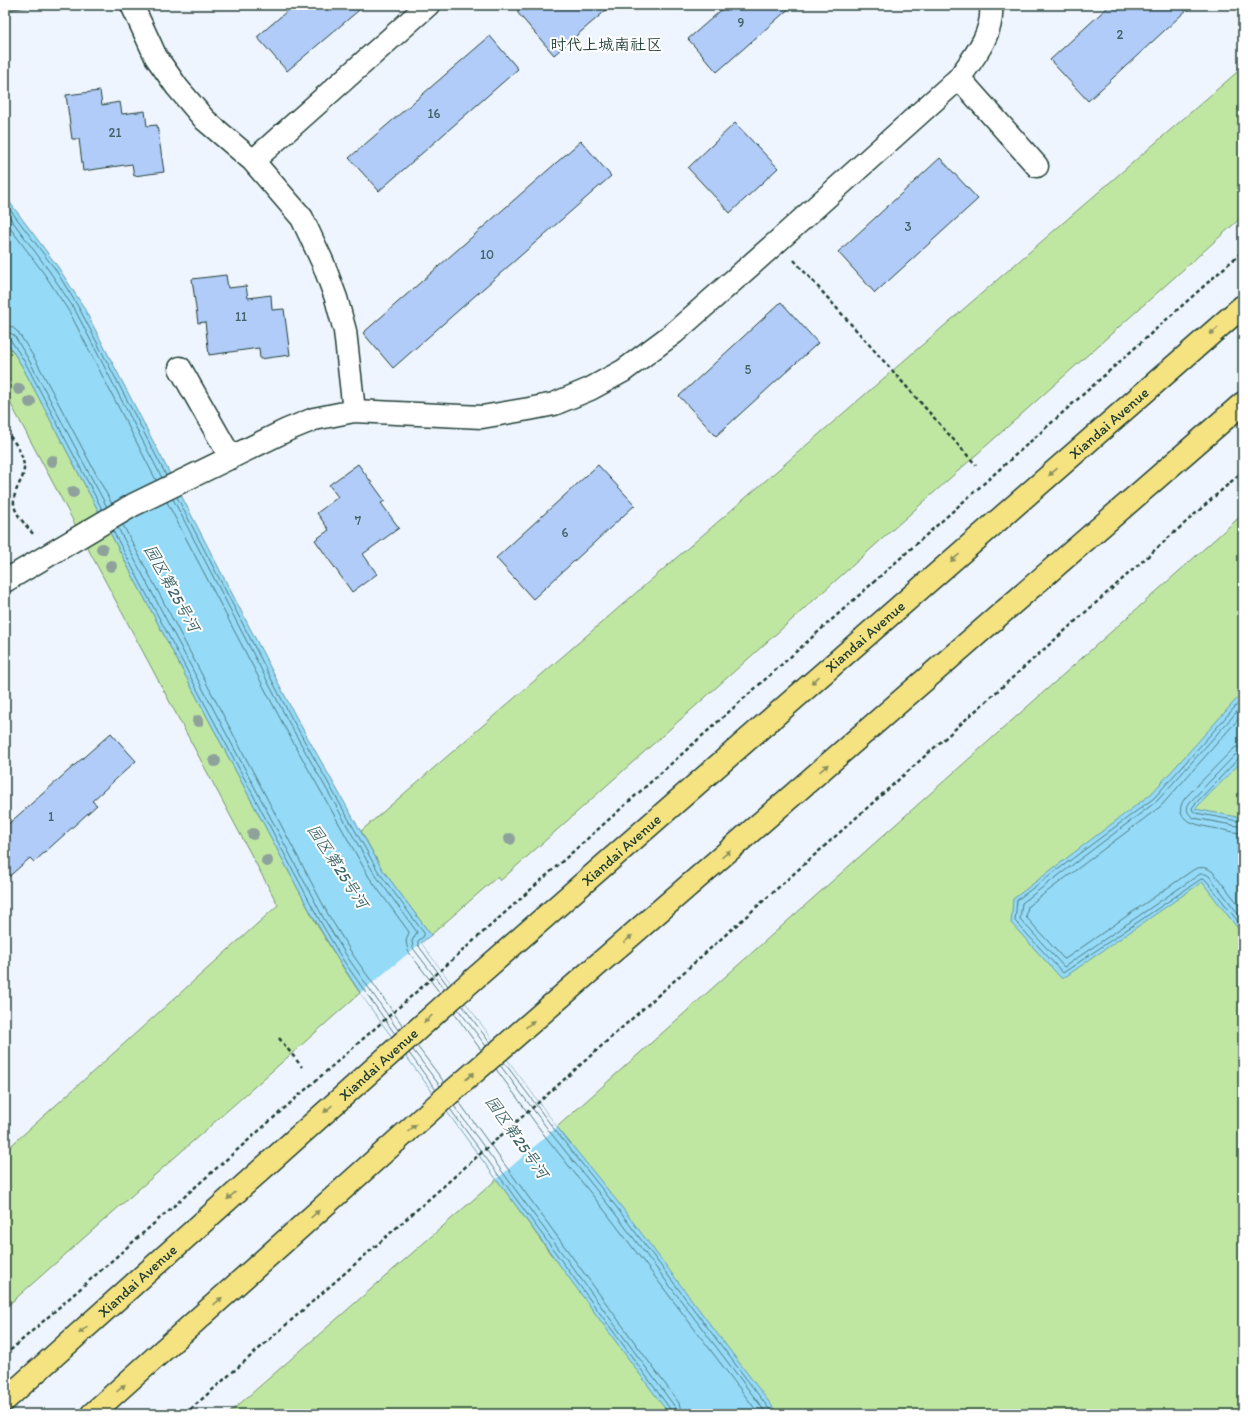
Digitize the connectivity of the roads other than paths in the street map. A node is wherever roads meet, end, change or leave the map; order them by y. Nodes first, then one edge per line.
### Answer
1 (132, 5) edge
2 (428, 5) edge
3 (992, 5) edge
4 (959, 78) junction
5 (254, 161) junction
6 (1037, 166) dead end
7 (1243, 306) edge
8 (180, 368) dead end
9 (1243, 403) edge
10 (354, 411) junction
11 (231, 458) junction
12 (5, 581) edge
13 (5, 1400) edge
14 (92, 1414) edge

1 - 5 street
2 - 5 street
3 - 4 street
4 - 6 street
4 - 10 street
5 - 10 street
7 -> 13 main road, Xiandai Avenue
8 - 11 street
14 -> 9 main road
10 - 11 street
11 - 12 street

